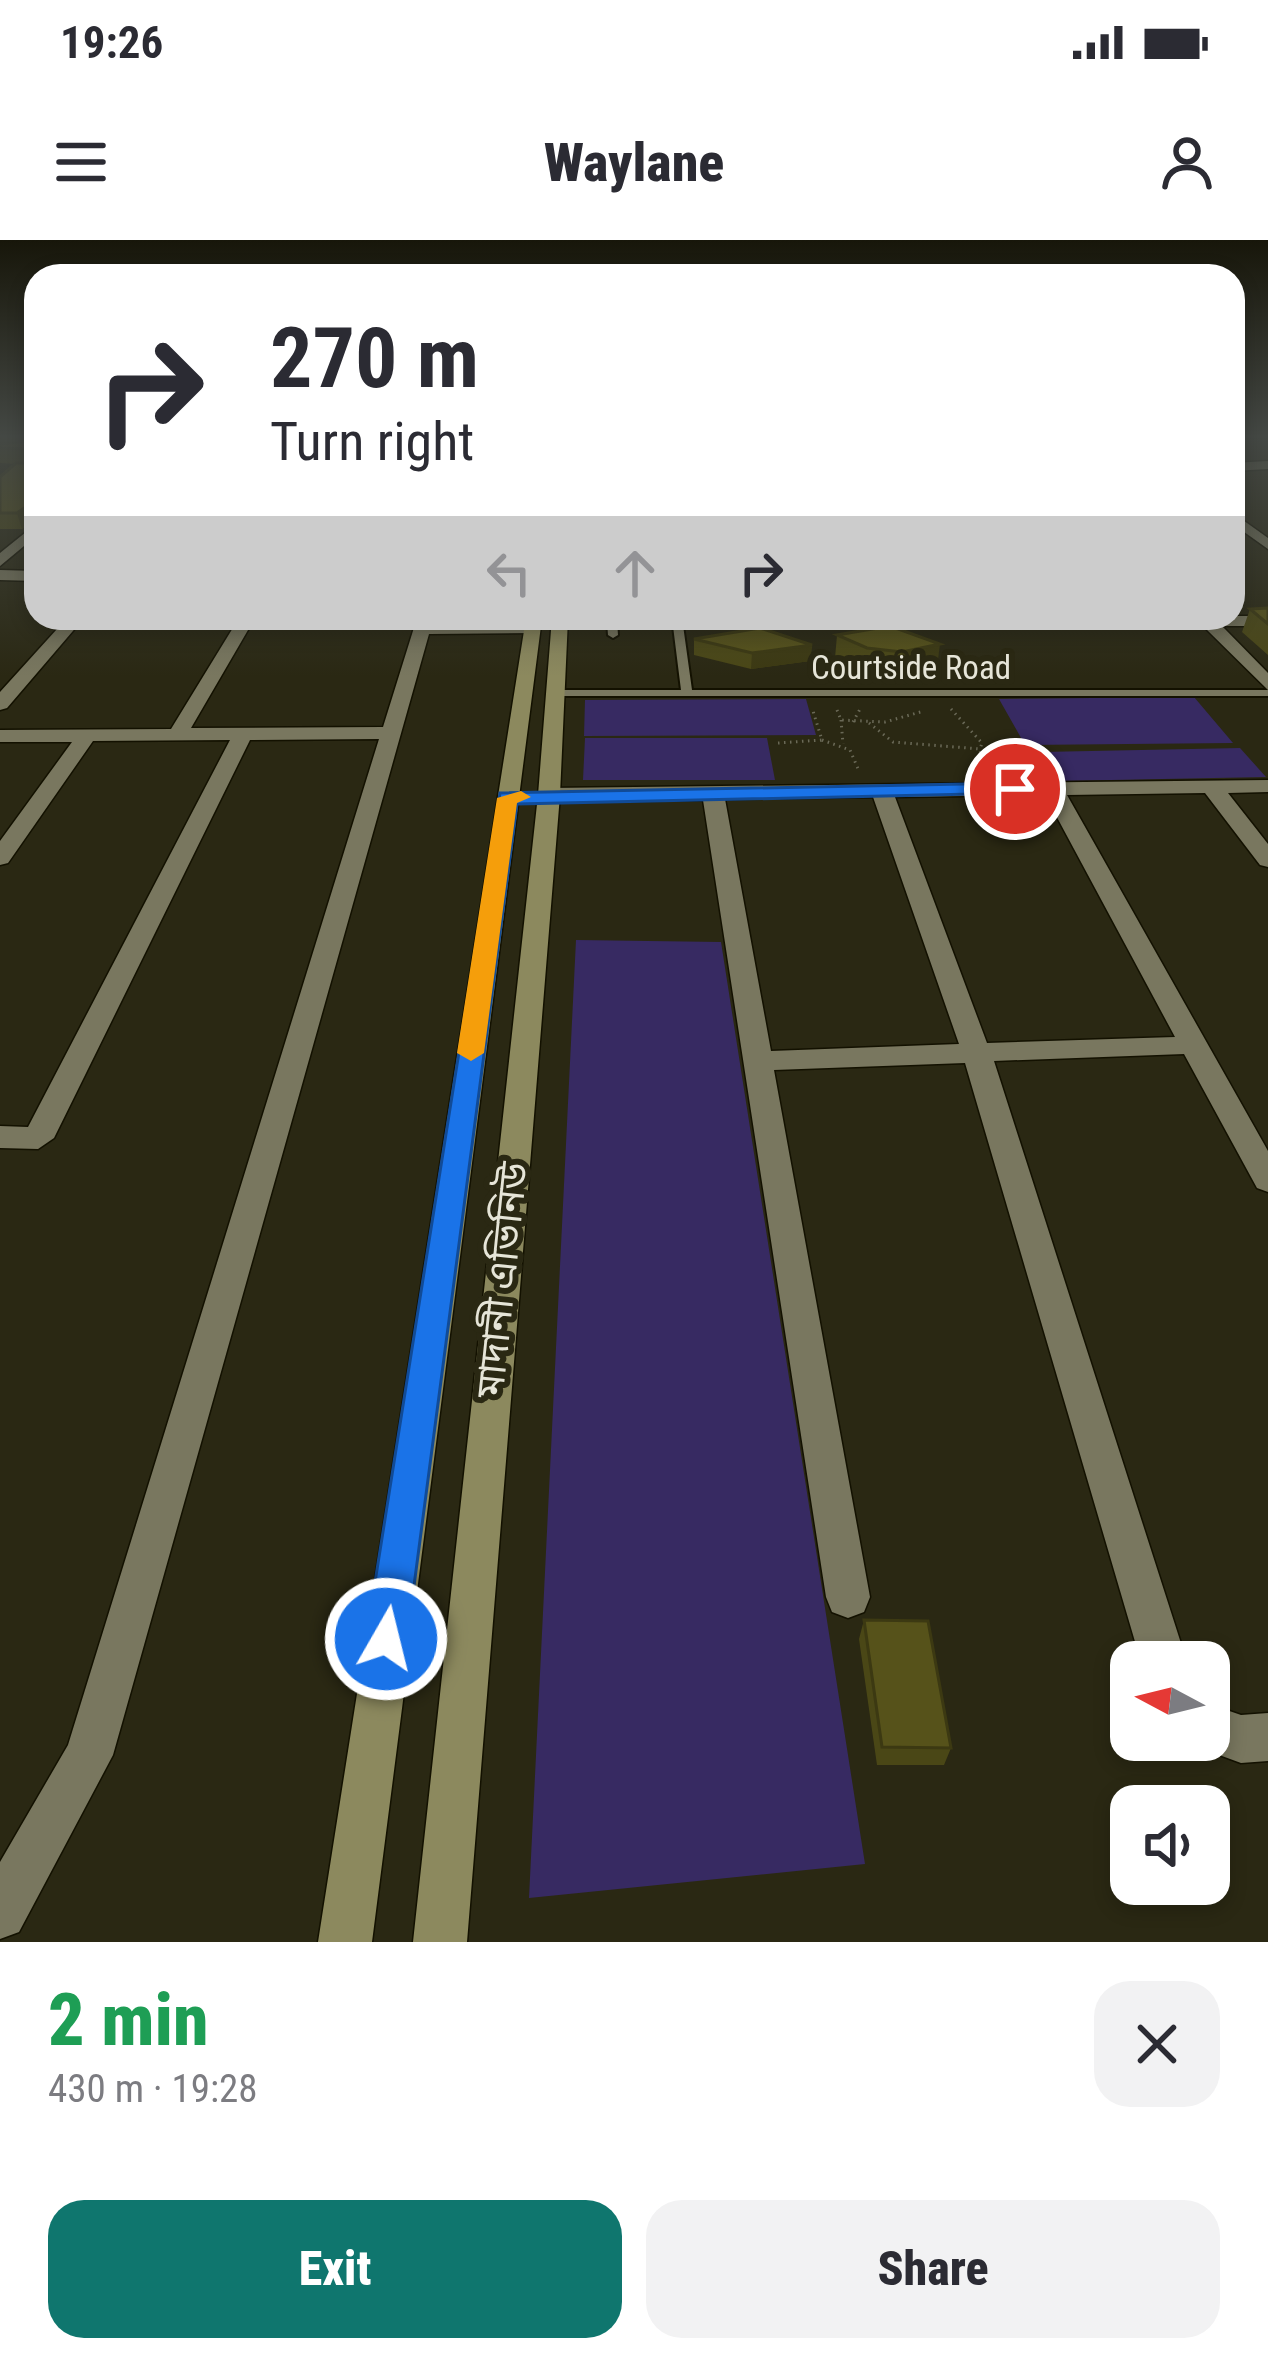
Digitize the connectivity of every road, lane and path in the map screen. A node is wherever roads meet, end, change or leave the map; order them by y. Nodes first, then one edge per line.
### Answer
1 (24, 539) edge
2 (0, 561) edge
3 (65, 630) edge
4 (240, 630) edge
5 (421, 630) edge
6 (545, 630) edge
7 (678, 630) edge
8 (1216, 630) edge
9 (1268, 688) edge
10 (538, 693) junction
11 (687, 693) junction
12 (809, 694) junction
13 (0, 704) edge
14 (940, 706) dead end
15 (841, 721) dead end
16 (869, 723) dead end
17 (392, 733) junction
18 (176, 734) junction
19 (243, 734) junction
20 (87, 735) junction
21 (0, 736) edge
22 (822, 740) junction
23 (778, 743) dead end
24 (843, 746) junction
25 (980, 748) junction
26 (880, 780) junction
27 (1211, 786) junction
28 (1268, 786) edge
29 (1052, 788) junction
30 (978, 789) junction
31 (713, 791) junction
32 (549, 795) junction
33 (507, 798) junction
34 (0, 858) edge
35 (1268, 860) edge
36 (1192, 1045) junction
37 (976, 1052) junction
38 (759, 1060) junction
39 (0, 1137) edge
40 (1268, 1180) edge
41 (848, 1597) dead end
42 (1158, 1641) edge
43 (1230, 1735) edge
44 (1268, 1737) edge
45 (4, 1900) edge
46 (345, 1942) edge
47 (440, 1942) edge

1 - 2 street
3 - 13 street
4 - 18 street
5 - 17 street
6 - 10 main road, মাদানী এভিনিউ
7 - 11 lane
8 - 9 street
9 - 12 lane, Courtside Road
10 - 11 lane, Courtside Road
10 - 32 main road, মাদানী এভিনিউ
10 - 33 main road, মাদানী এভিনিউ
11 - 12 lane, Courtside Road
12 - 22 path
14 - 25 path
15 - 24 path
16 - 25 path
17 - 19 street
17 - 45 street
18 - 19 street
18 - 20 street
19 - 39 street
20 - 21 street
20 - 34 street
22 - 23 path
22 - 24 path
24 - 26 path
25 - 30 path
26 - 30 street
26 - 31 street
26 - 37 street
27 - 28 street
27 - 29 street
27 - 35 street
29 - 30 street
29 - 36 street
31 - 32 street
31 - 38 street
32 - 33 main road
32 - 47 main road, মাদানী এভিনিউ
33 - 46 main road, মাদানী এভিনিউ
36 - 37 street
36 - 40 street
37 - 38 street
37 - 42 street
38 - 41 street
43 - 44 street

